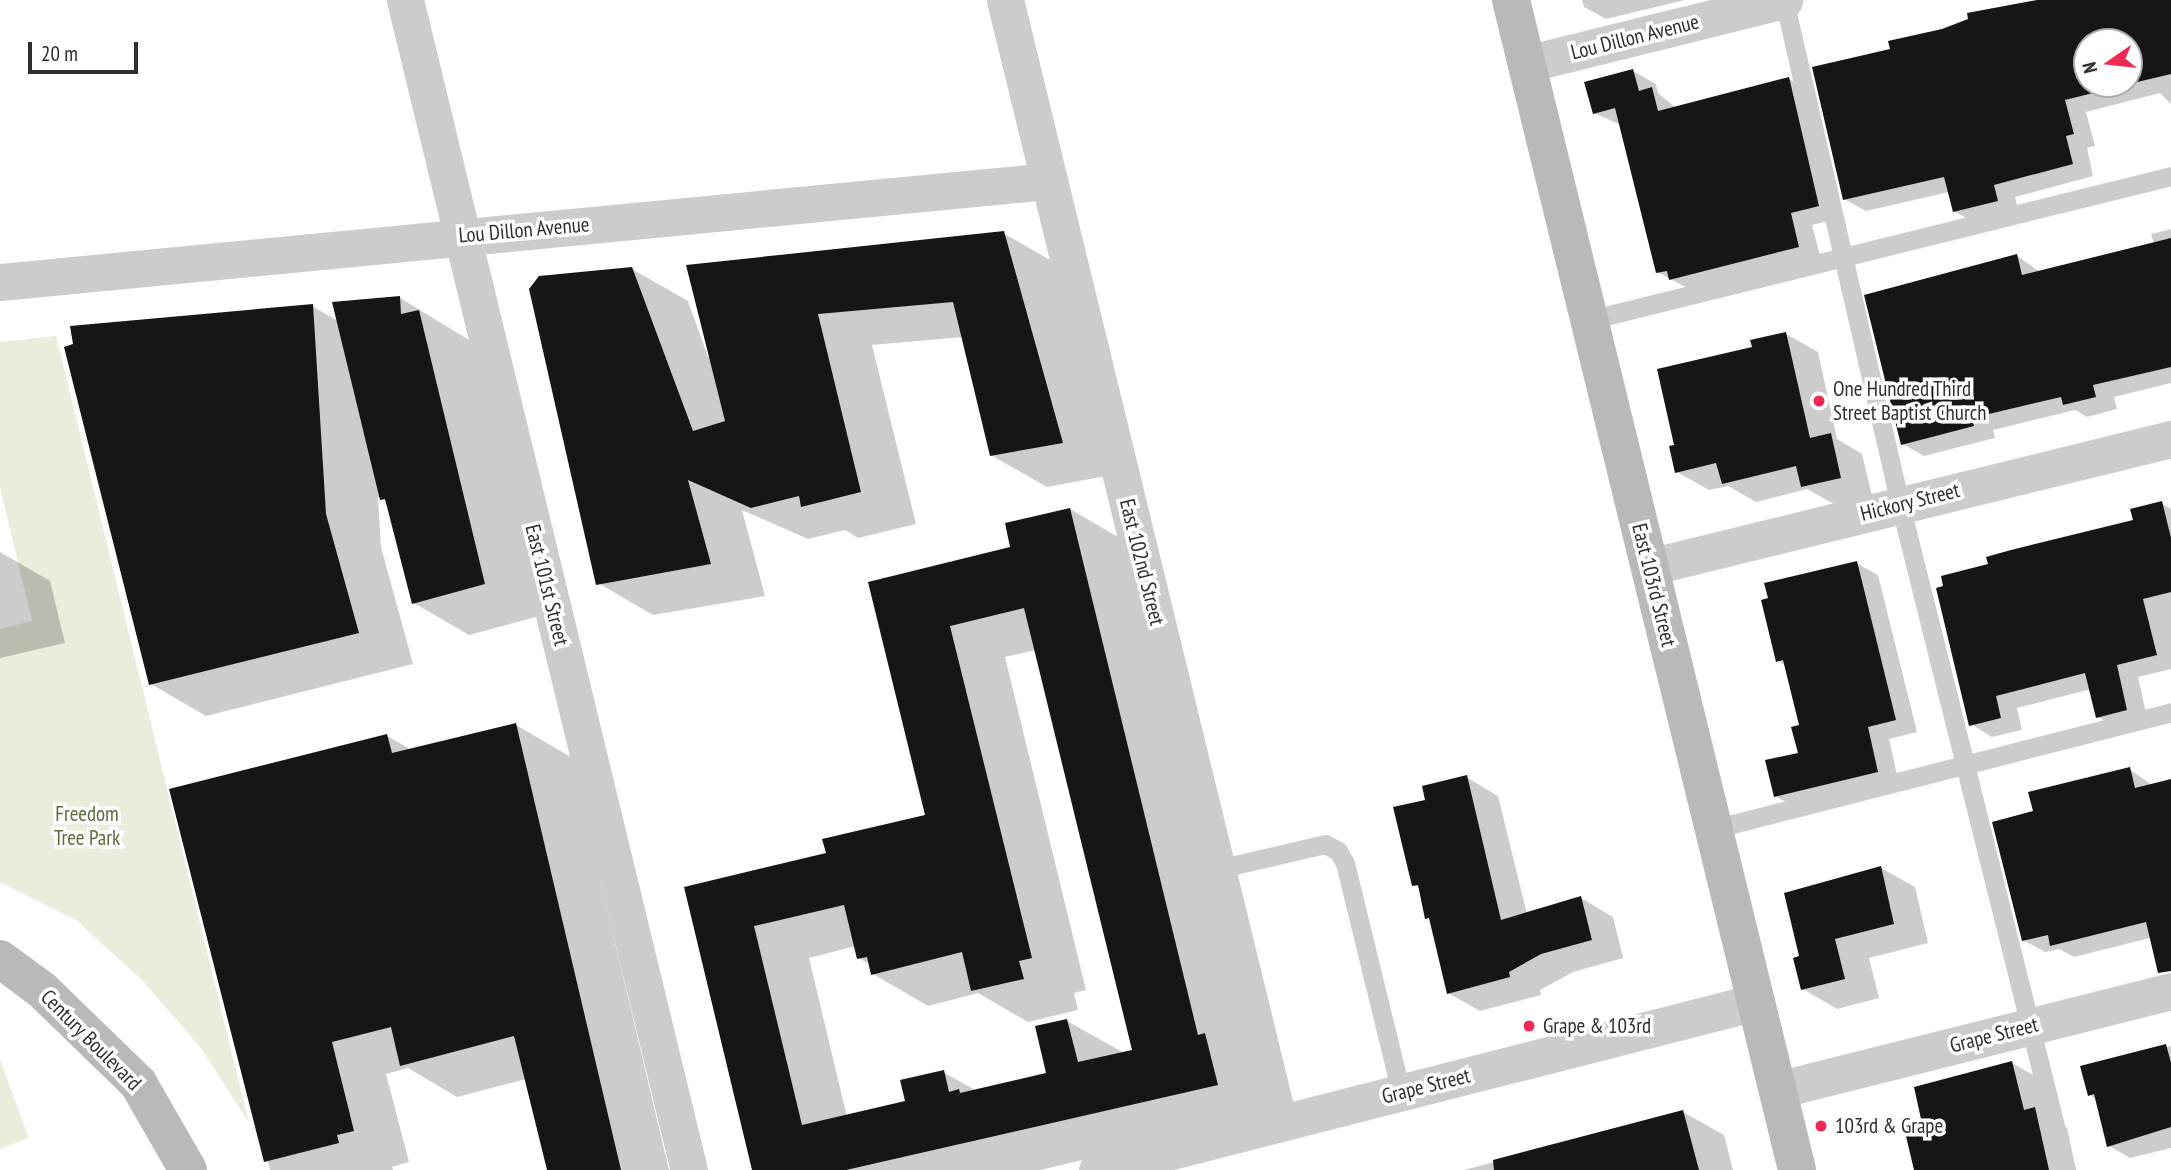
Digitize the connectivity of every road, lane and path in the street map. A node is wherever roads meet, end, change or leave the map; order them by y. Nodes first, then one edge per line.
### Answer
1 (405, 0) edge
2 (1004, 0) edge
3 (1511, 0) edge
4 (1784, 0) edge
5 (1526, 64) junction
6 (2171, 176) edge
7 (1049, 181) junction
8 (462, 236) junction
9 (1843, 257) junction
10 (0, 282) edge
11 (1589, 320) junction
12 (2171, 439) edge
13 (1899, 504) junction
14 (1649, 566) junction
15 (2171, 712) edge
16 (1964, 762) junction
17 (1713, 828) junction
18 (1217, 869) junction
19 (0, 959) edge
20 (2171, 992) edge
21 (1756, 1002) junction
22 (2030, 1027) junction
23 (1777, 1090) junction
24 (1401, 1093) junction
25 (1279, 1124) junction
26 (188, 1170) edge
27 (689, 1170) edge
28 (1097, 1170) edge
29 (1797, 1170) edge
30 (2066, 1170) edge

1 - 8 street, East 101st Street
2 - 7 street, East 102nd Street
3 - 5 street, East 103rd Street
4 - 5 street, Lou Dillon Avenue
4 - 9 lane
5 - 11 street, East 103rd Street
6 - 9 lane
7 - 8 street, Lou Dillon Avenue
7 - 18 street, East 102nd Street
8 - 10 street, Lou Dillon Avenue
8 - 27 street, East 101st Street
9 - 11 lane
9 - 13 lane
11 - 14 street, East 103rd Street
12 - 13 street, Hickory Street
13 - 14 street, Hickory Street
13 - 16 lane
14 - 17 street, East 103rd Street
15 - 16 lane
16 - 17 lane
16 - 22 lane
17 - 21 street, East 103rd Street
18 - 24 lane
18 - 25 street, East 102nd Street
19 - 26 street, Century Boulevard
20 - 22 street, Grape Street
21 - 23 street, East 103rd Street
21 - 24 street, Grape Street
22 - 23 street, Grape Street
22 - 30 lane
23 - 29 street, East 103rd Street
24 - 25 street, Grape Street
25 - 28 street, Grape Street

